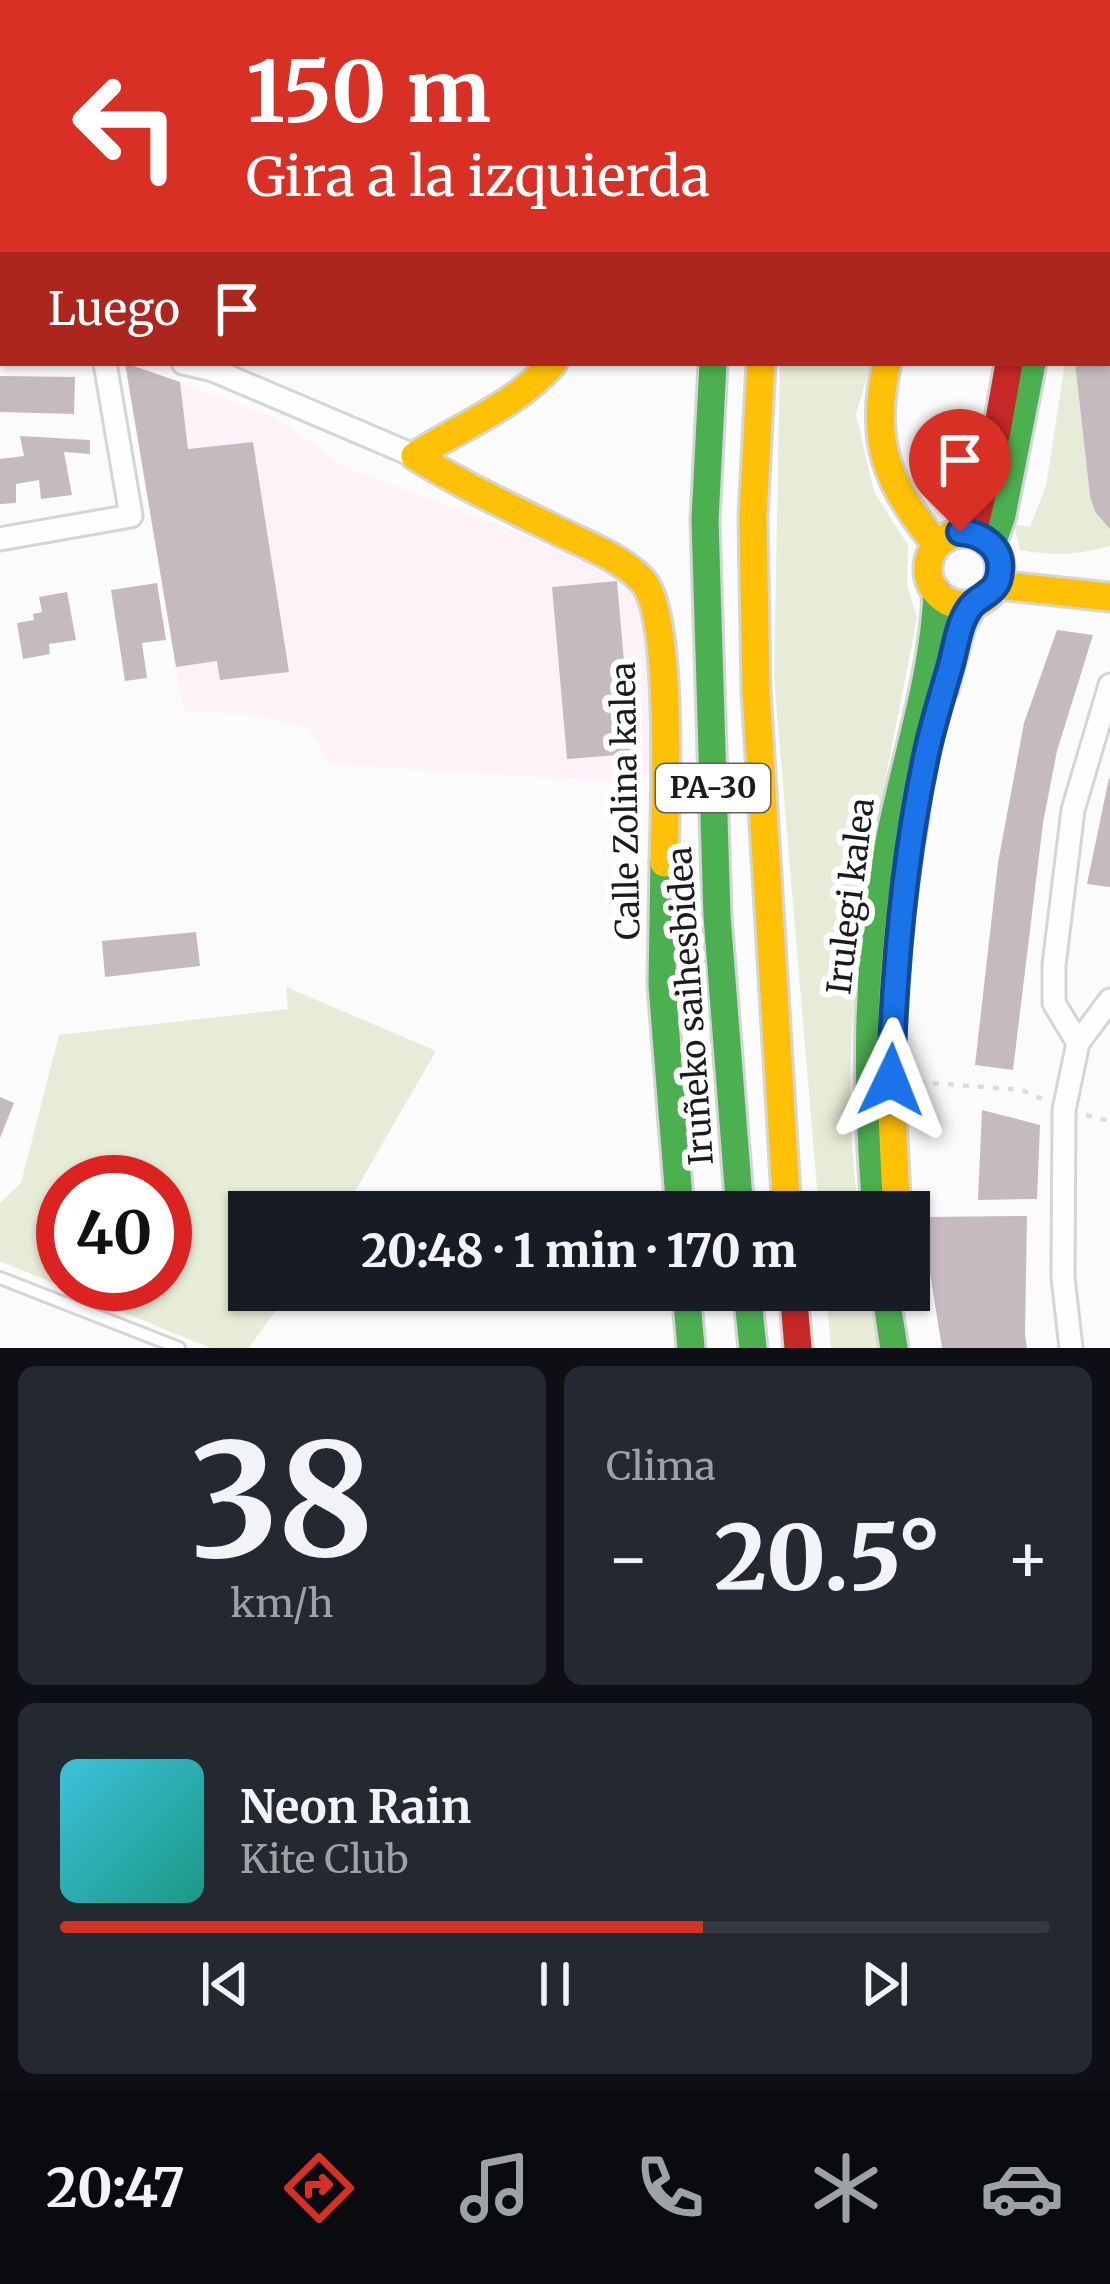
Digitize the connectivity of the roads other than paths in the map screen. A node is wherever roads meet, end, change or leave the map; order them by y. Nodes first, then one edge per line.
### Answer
1 (106, 366) edge
2 (196, 366) edge
3 (551, 366) edge
4 (712, 366) edge
5 (761, 366) edge
6 (886, 366) edge
7 (1009, 366) edge
8 (1031, 366) edge
9 (415, 456) junction
10 (982, 538) junction
11 (0, 539) edge
12 (937, 544) junction
13 (997, 585) junction
14 (937, 592) junction
15 (1110, 598) edge
16 (974, 604) junction
17 (1110, 686) edge
18 (722, 976) junction
19 (1110, 1000) edge
20 (773, 1016) junction
21 (1078, 1043) junction
22 (678, 1191) edge
23 (716, 1191) edge
24 (738, 1191) edge
25 (786, 1191) edge
26 (799, 1191) edge
27 (874, 1191) edge
28 (896, 1191) edge
29 (0, 1278) edge
30 (688, 1311) edge
31 (749, 1311) edge
32 (795, 1311) edge
33 (812, 1311) edge
34 (888, 1311) edge
35 (910, 1311) edge
36 (179, 1348) edge
37 (691, 1348) edge
38 (753, 1348) edge
39 (798, 1348) edge
40 (816, 1348) edge
41 (894, 1348) edge
42 (916, 1348) edge
43 (1070, 1348) edge

1 - 11 street
2 - 9 street, Calle Zolina kalea
3 - 9 main road
4 - 18 main road, Iruñeko saihesbidea / PA-30
5 - 20 main road, PA-30
6 - 12 main road
7 - 10 main road
8 - 10 main road
9 - 22 main road, Calle Zolina kalea
10 - 12 main road
10 - 13 main road
12 - 14 main road
13 - 15 main road
13 - 16 main road
14 - 16 main road
14 - 27 main road, Irulegi kalea
16 - 28 main road, Irulegi kalea
17 - 21 street
18 - 23 main road
18 - 24 main road, Iruñeko saihesbidea / PA-30
19 - 21 street
20 - 25 main road, PA-30
20 - 26 main road
21 - 43 street
29 - 36 lane
30 - 37 main road
31 - 38 main road
32 - 39 main road
33 - 40 main road
34 - 41 main road
35 - 42 main road

